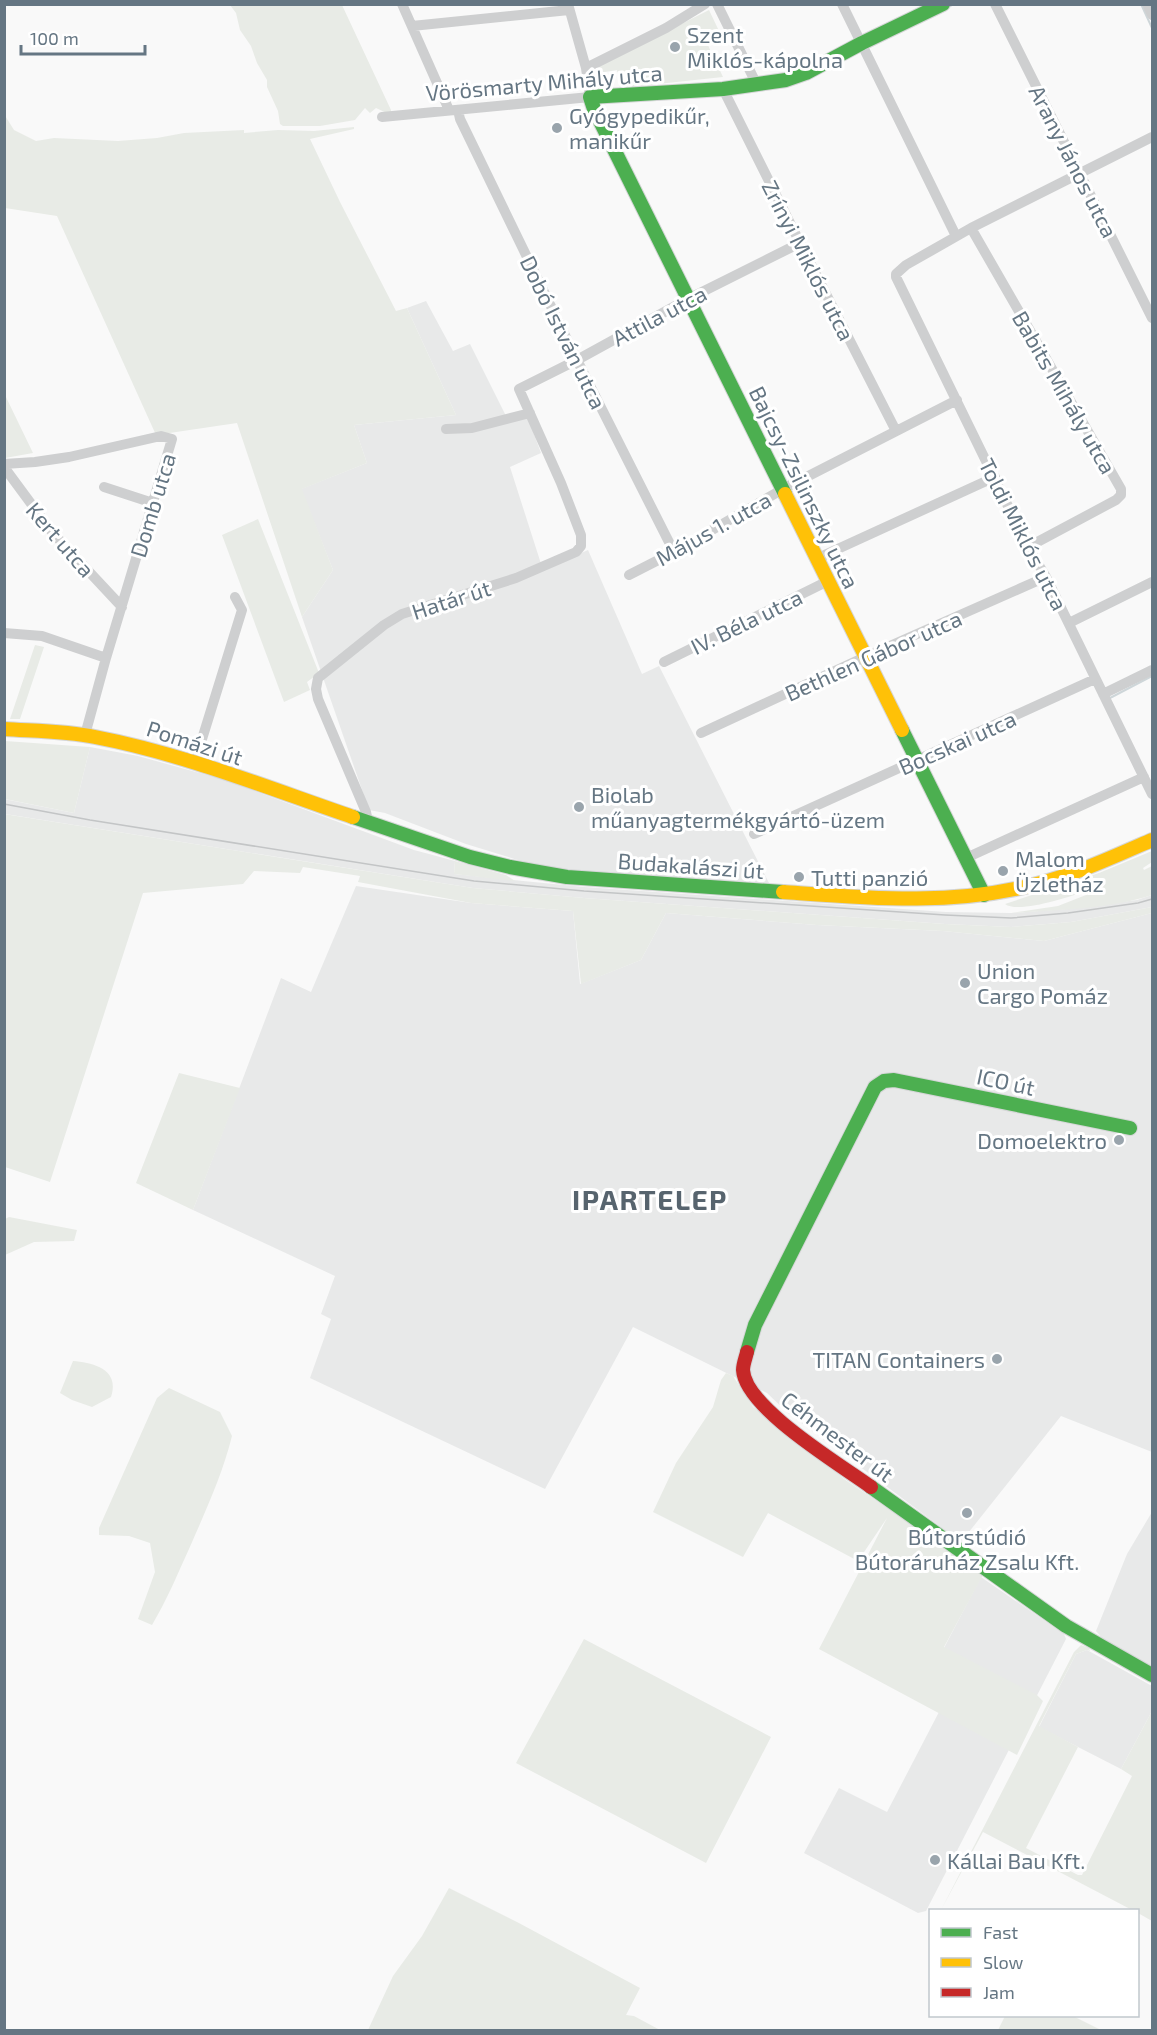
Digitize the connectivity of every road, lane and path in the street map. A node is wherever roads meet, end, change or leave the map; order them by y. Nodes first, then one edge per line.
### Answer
1 (402, 4) edge
2 (705, 4) edge
3 (717, 4) edge
4 (842, 4) edge
5 (943, 4) edge
6 (995, 4) edge
7 (1147, 4) edge
8 (568, 7) edge
9 (1152, 15) edge
10 (412, 26) junction
11 (862, 44) junction
12 (586, 68) junction
13 (756, 83) junction
14 (723, 88) junction
15 (590, 97) junction
16 (453, 110) junction
17 (382, 117) dead end
18 (1152, 137) edge
19 (1080, 173) junction
20 (971, 228) junction
21 (956, 236) junction
22 (800, 243) junction
23 (688, 298) junction
24 (1152, 318) edge
25 (577, 360) junction
26 (519, 388) joint
27 (957, 400) junction
28 (530, 413) junction
29 (446, 429) dead end
30 (896, 431) junction
31 (4, 465) edge
32 (995, 477) junction
33 (104, 487) dead end
34 (783, 489) junction
35 (153, 503) junction
36 (1028, 547) junction
37 (674, 552) junction
38 (818, 558) junction
39 (629, 575) dead end
40 (1046, 577) junction
41 (828, 581) junction
42 (1152, 582) edge
43 (235, 597) dead end
44 (122, 607) junction
45 (1069, 623) junction
46 (4, 633) edge
47 (865, 657) junction
48 (106, 658) junction
49 (664, 662) dead end
50 (1152, 669) edge
51 (1095, 680) junction
52 (1103, 694) junction
53 (4, 729) edge
54 (701, 733) dead end
55 (85, 735) junction
56 (917, 760) junction
57 (197, 762) junction
58 (1144, 777) junction
59 (1152, 794) edge
60 (368, 821) junction
61 (754, 834) dead end
62 (1152, 840) edge
63 (966, 858) junction
64 (984, 894) junction
65 (875, 1087) joint
66 (1130, 1128) dead end
67 (1152, 1675) edge

1 - 10 street, Dobó István utca
2 - 12 street
3 - 13 street
4 - 11 street
5 - 11 street, Vörösmarty Mihály utca
6 - 19 street, Arany János utca
7 - 9 street
8 - 10 street
8 - 12 street
10 - 16 street, Dobó István utca
11 - 13 street, Vörösmarty Mihály utca
11 - 21 street
12 - 15 street
13 - 14 street, Vörösmarty Mihály utca
14 - 15 street, Vörösmarty Mihály utca
14 - 22 street, Zrínyi Miklós utca
15 - 16 street, Vörösmarty Mihály utca
15 - 23 street, Bajcsy-Zsilinszky utca
16 - 17 street, Vörösmarty Mihály utca
16 - 25 street, Dobó István utca
18 - 19 street
19 - 20 street
19 - 24 street, Arany János utca
20 - 21 street
20 - 36 street, Babits Mihály utca
21 - 27 street, Toldi Miklós utca
22 - 23 street, Attila utca
22 - 30 street, Zrínyi Miklós utca
23 - 25 street, Attila utca
23 - 34 street, Bajcsy-Zsilinszky utca
25 - 26 street, Attila utca
25 - 37 street, Dobó István utca
26 - 28 street, Határ út
27 - 30 street, Május 1. utca
27 - 32 street, Toldi Miklós utca
28 - 29 street
28 - 60 street, Határ út
30 - 34 street, Május 1. utca
31 - 35 street, Domb utca
31 - 44 street, Kert utca
32 - 36 street, Toldi Miklós utca
32 - 38 street, IV. Béla utca
33 - 35 street
34 - 37 street, Május 1. utca
34 - 38 street, Bajcsy-Zsilinszky utca
35 - 44 street, Domb utca
36 - 40 street, Toldi Miklós utca
37 - 39 street, Május 1. utca
38 - 41 street, Bajcsy-Zsilinszky utca
40 - 45 street, Toldi Miklós utca
40 - 47 street, Bethlen Gábor utca
41 - 47 street, Bajcsy-Zsilinszky utca
41 - 49 street, IV. Béla utca
42 - 45 street
43 - 57 street
44 - 48 street, Domb utca
45 - 51 street, Toldi Miklós utca
46 - 48 street
47 - 54 street, Bethlen Gábor utca
47 - 56 street, Bajcsy-Zsilinszky utca
48 - 55 street, Domb utca
50 - 52 street
51 - 52 street, Toldi Miklós utca
51 - 56 street, Bocskai utca
52 - 58 street, Toldi Miklós utca
53 - 55 street, Pomázi út
55 - 57 street, Pomázi út
56 - 61 street, Bocskai utca
56 - 63 street, Bajcsy-Zsilinszky utca
57 - 60 street, Pomázi út
58 - 59 street, Toldi Miklós utca
58 - 63 street
60 - 64 street, Budakalászi út
62 - 64 street, Budakalászi út
63 - 64 street, Bajcsy-Zsilinszky utca
65 - 66 street, ICO út
65 - 67 street, Céhmester út

